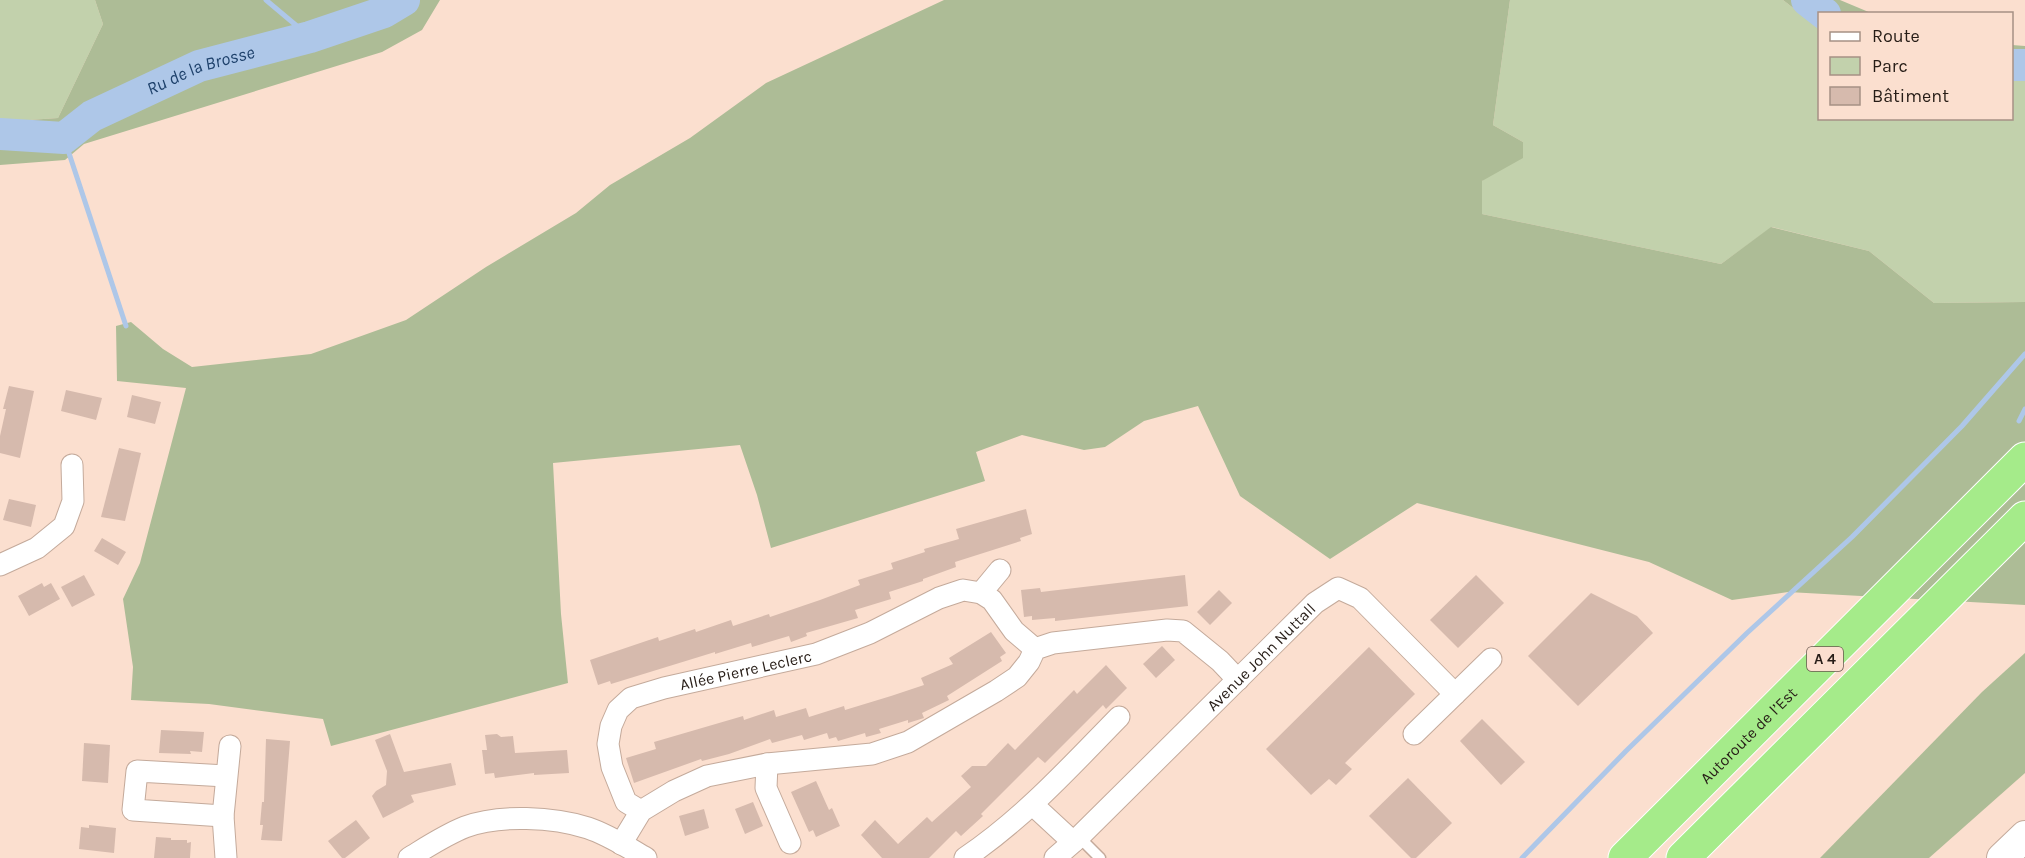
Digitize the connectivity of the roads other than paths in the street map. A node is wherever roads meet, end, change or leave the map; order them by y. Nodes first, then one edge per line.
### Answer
1 (2025, 459) edge
2 (72, 465) dead end
3 (2025, 518) edge
4 (0, 565) edge
5 (1000, 570) dead end
6 (981, 593) junction
7 (1035, 649) junction
8 (1491, 659) dead end
9 (1238, 680) junction
10 (1455, 694) junction
11 (1119, 717) dead end
12 (1414, 734) dead end
13 (230, 746) dead end
14 (767, 764) junction
15 (226, 776) junction
16 (1033, 805) junction
17 (641, 811) junction
18 (223, 816) junction
19 (2025, 836) edge
20 (1076, 840) junction
21 (790, 843) dead end
22 (621, 844) junction
23 (226, 858) edge
24 (408, 858) edge
25 (646, 858) edge
26 (965, 858) edge
27 (1055, 858) edge
28 (1100, 858) edge
29 (1625, 858) edge
30 (1683, 858) edge
31 (2002, 858) edge

1 - 29 highway, Autoroute de l’Est / A 4
2 - 4 street
3 - 30 highway, A 4
5 - 6 street
6 - 7 street
6 - 17 street, Allée Pierre Leclerc
7 - 9 street
7 - 14 street
8 - 10 street
9 - 10 street, Avenue John Nuttall
9 - 20 street, Avenue John Nuttall
10 - 12 street
11 - 16 street
13 - 15 street
14 - 17 street
14 - 21 street
15 - 18 street
15 - 18 street
16 - 20 street
16 - 26 street
17 - 22 street
18 - 23 street
19 - 31 main road
20 - 27 street, Avenue John Nuttall
20 - 28 lane
22 - 24 street
22 - 25 street

